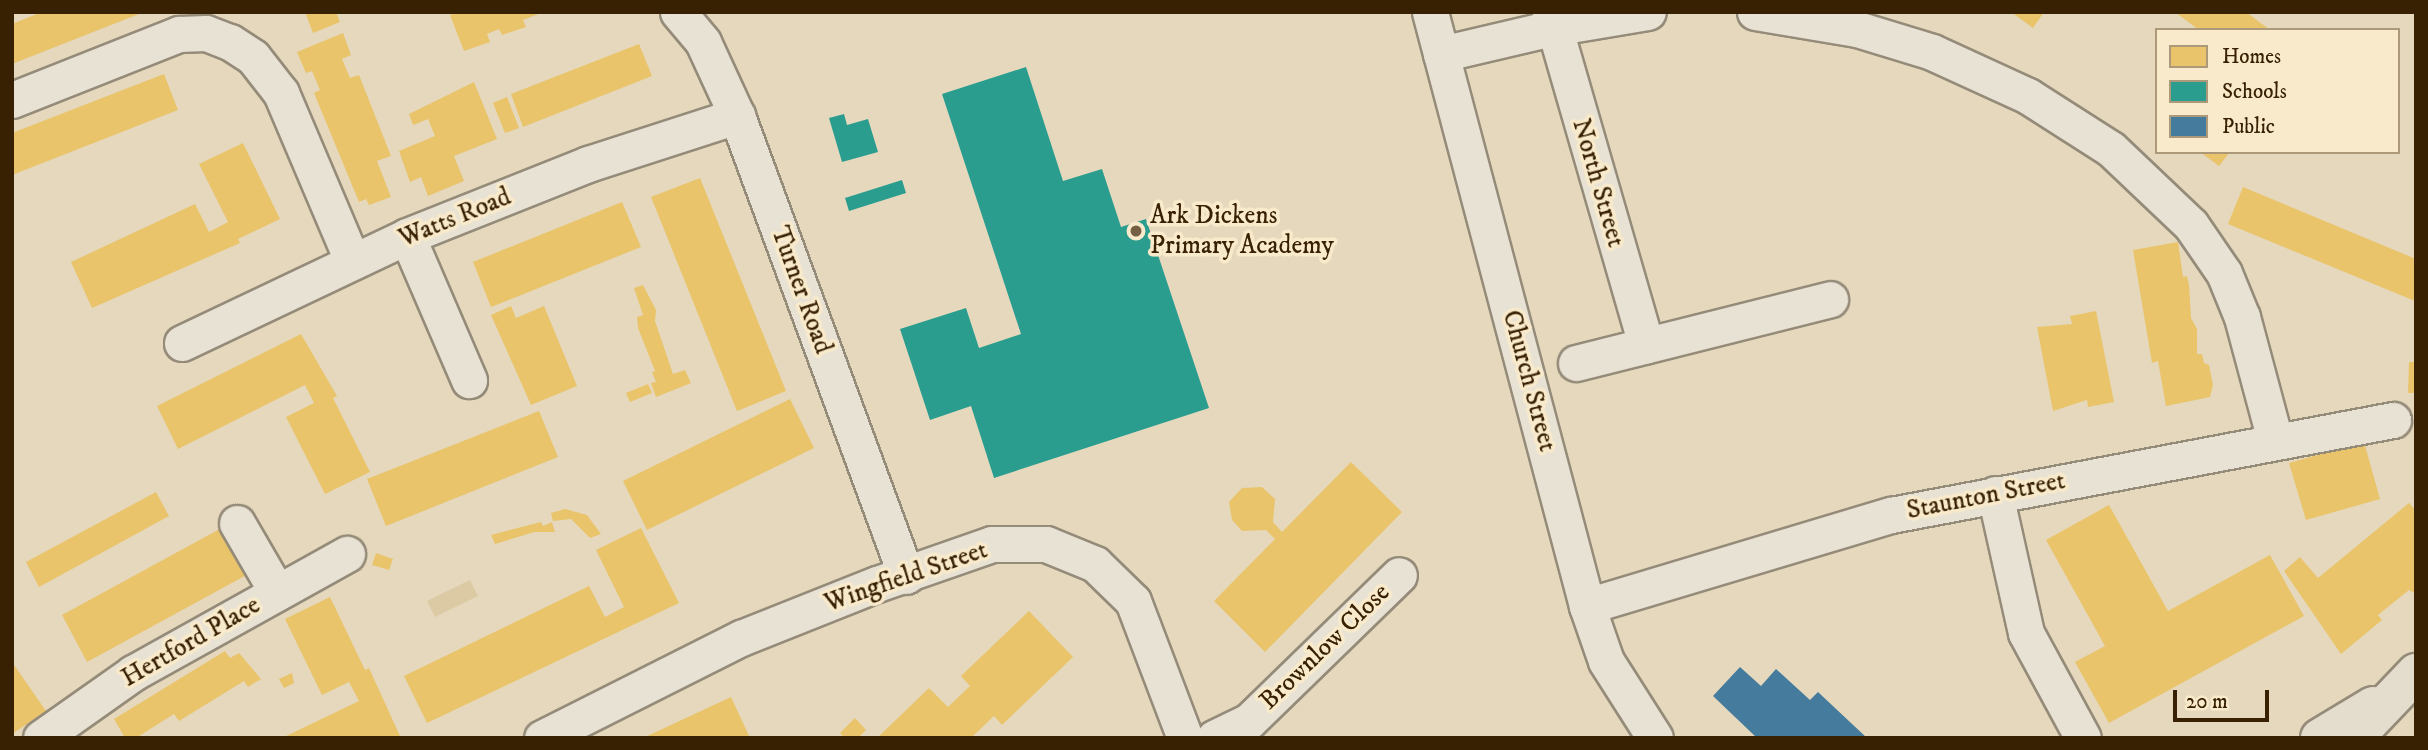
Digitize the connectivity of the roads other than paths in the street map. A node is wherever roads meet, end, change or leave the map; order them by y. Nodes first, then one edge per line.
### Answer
1 (678, 12) edge
2 (1430, 12) edge
3 (1648, 12) edge
4 (1755, 12) edge
5 (1551, 20) edge
6 (1441, 54) junction
7 (12, 100) edge
8 (737, 116) junction
9 (408, 236) junction
10 (352, 260) junction
11 (1830, 299) dead end
12 (182, 343) dead end
13 (1646, 345) junction
14 (1576, 363) dead end
15 (468, 380) dead end
16 (2393, 420) dead end
17 (2275, 440) junction
18 (1995, 494) junction
19 (237, 523) dead end
20 (347, 554) dead end
21 (1399, 575) dead end
22 (906, 576) junction
23 (277, 593) junction
24 (1587, 606) junction
25 (2403, 685) edge
26 (41, 738) edge
27 (542, 738) edge
28 (1185, 738) edge
29 (1214, 738) edge
30 (1656, 738) edge
31 (2083, 738) edge
32 (2320, 738) edge
33 (2354, 738) edge

1 - 8 street, Turner Road
2 - 6 street, Church Street
3 - 5 street
4 - 17 street
5 - 6 street
5 - 13 street, North Street
6 - 24 street, Church Street
7 - 10 street
8 - 9 street, Watts Road
8 - 22 street, Turner Road
9 - 10 street, Watts Road
9 - 15 street
10 - 12 street, Watts Road
11 - 13 street
13 - 14 street
16 - 17 street, Staunton Street
17 - 18 street, Staunton Street
18 - 24 street, Staunton Street
18 - 31 street
19 - 23 street
20 - 23 street, Hertford Place
21 - 29 street, Brownlow Close
22 - 27 street, Wingfield Street
22 - 28 street, Wingfield Street
23 - 26 street, Hertford Place
24 - 30 street, Church Street
25 - 32 main road
25 - 33 main road

